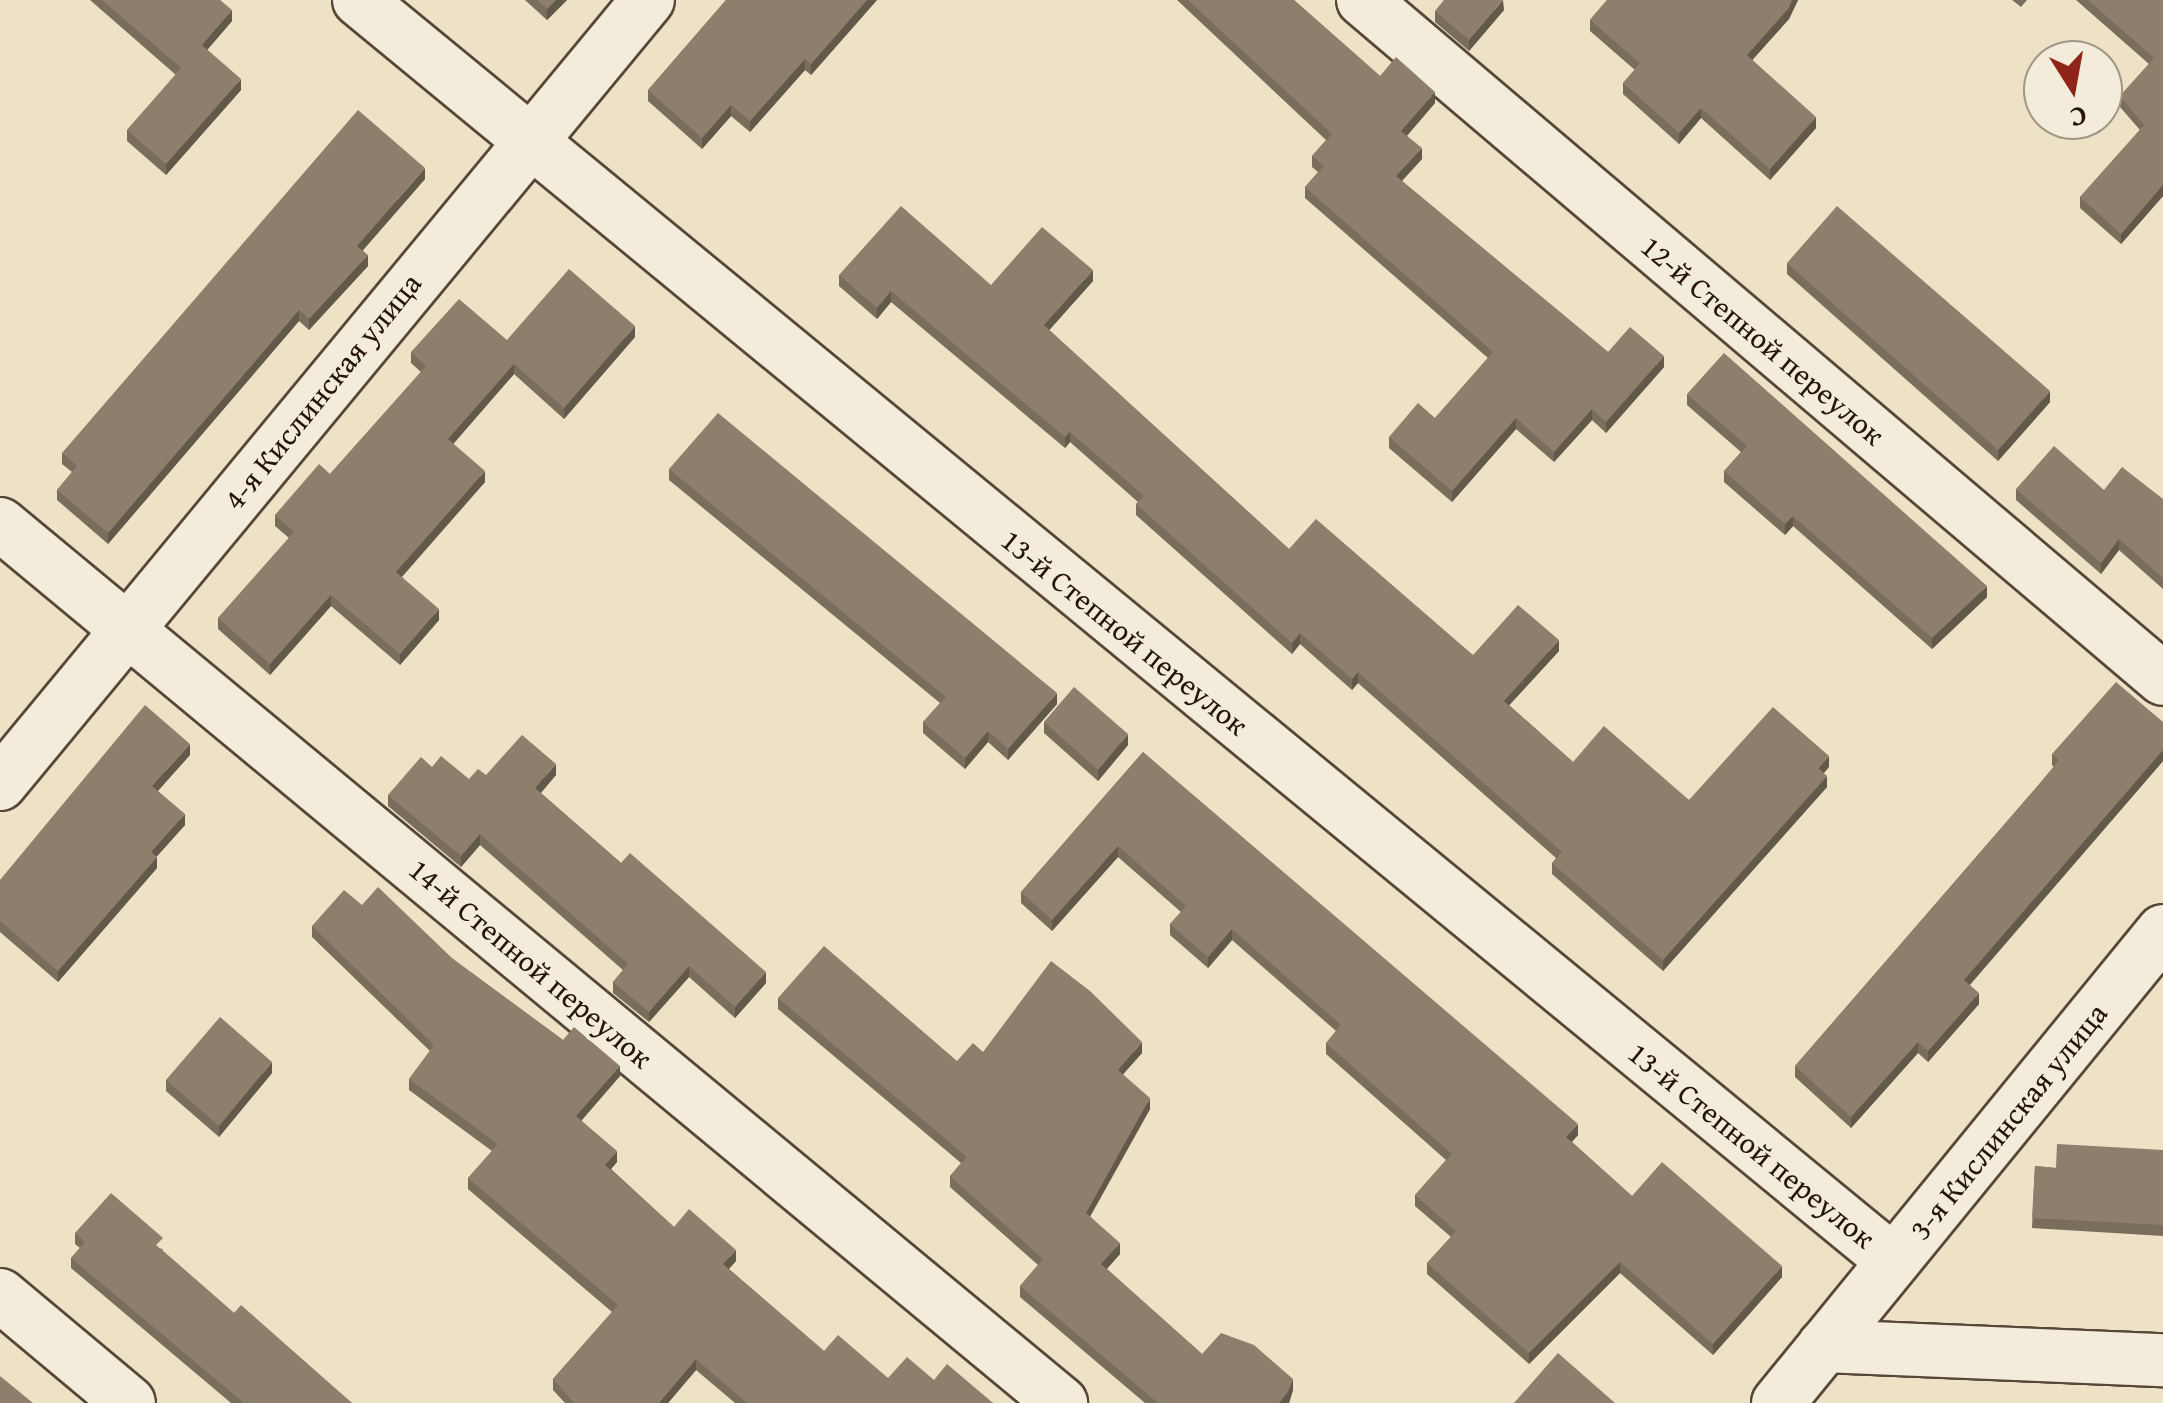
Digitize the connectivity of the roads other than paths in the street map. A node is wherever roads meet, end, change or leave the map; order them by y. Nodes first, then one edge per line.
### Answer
1 (360, 0) edge
2 (648, 0) edge
3 (1363, 0) edge
4 (524, 139) junction
5 (0, 524) edge
6 (129, 630) junction
7 (2163, 679) edge
8 (0, 784) edge
9 (2163, 931) edge
10 (1894, 1261) junction
11 (0, 1295) edge
12 (1824, 1346) junction
13 (2163, 1360) edge
14 (129, 1403) edge
15 (1061, 1403) edge
16 (1778, 1403) edge

1 - 4 street, 13-й Степной переулок
2 - 4 street, 4-я Кислинская улица
3 - 7 street, 12-й Степной переулок
4 - 6 street, 4-я Кислинская улица
4 - 10 street, 13-й Степной переулок
5 - 6 street, 14-й Степной переулок
6 - 8 street, 4-я Кислинская улица
6 - 15 street, 14-й Степной переулок
9 - 10 street, 3-я Кислинская улица
10 - 12 street, 3-я Кислинская улица
11 - 14 street
12 - 13 street
12 - 16 street, 3-я Кислинская улица

